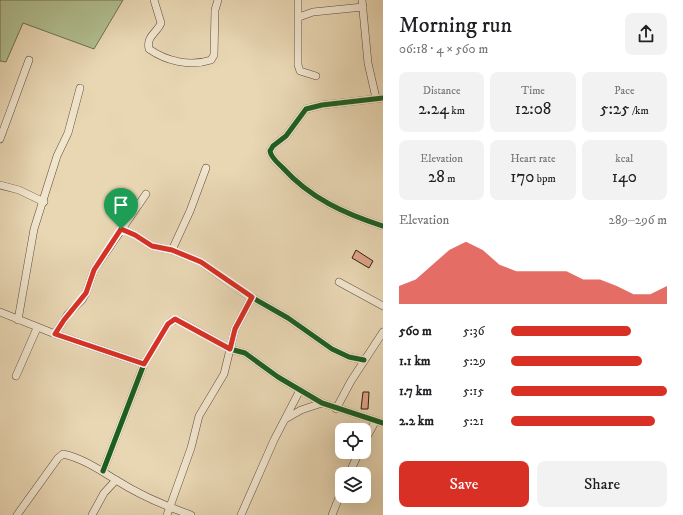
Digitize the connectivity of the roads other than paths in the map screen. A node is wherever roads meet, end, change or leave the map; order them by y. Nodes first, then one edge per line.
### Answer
1 (154, 0) edge
2 (218, 0) edge
3 (298, 0) edge
4 (362, 4) edge
5 (299, 17) junction
6 (28, 60) dead end
7 (316, 76) dead end
8 (80, 88) dead end
9 (380, 98) edge
10 (0, 140) edge
11 (206, 168) dead end
12 (0, 185) edge
13 (146, 194) dead end
14 (44, 202) junction
15 (383, 226) edge
16 (121, 229) junction
17 (172, 250) junction
18 (340, 282) dead end
19 (252, 297) junction
20 (383, 306) edge
21 (0, 312) edge
22 (18, 320) junction
23 (37, 328) junction
24 (383, 332) edge
25 (55, 334) junction
26 (230, 349) junction
27 (364, 360) junction
28 (144, 364) junction
29 (16, 376) dead end
30 (300, 390) junction
31 (322, 403) junction
32 (336, 409) junction
33 (285, 419) junction
34 (375, 422) junction
35 (383, 423) edge
36 (371, 429) edge
37 (103, 471) junction
38 (116, 480) junction
39 (337, 503) edge
40 (169, 512) edge
41 (17, 515) edge
42 (92, 515) edge
43 (191, 515) edge
44 (241, 515) edge
45 (332, 515) edge

1 - 2 street
3 - 5 street
4 - 5 street
4 - 9 street
5 - 7 street
6 - 10 street
8 - 14 street
9 - 15 street
11 - 17 street
12 - 14 street
13 - 16 street
14 - 22 street
16 - 17 street
16 - 25 street
17 - 19 street
18 - 20 street
19 - 26 street
19 - 27 street
21 - 22 street
22 - 23 street
23 - 25 street
23 - 29 street
24 - 27 street
25 - 28 street
26 - 28 street
26 - 30 street
26 - 40 street
27 - 32 street
28 - 37 street
30 - 31 street
30 - 33 street
31 - 32 street
31 - 33 street
32 - 34 street
33 - 44 street
34 - 35 street
34 - 36 street
37 - 38 street
37 - 41 street
38 - 40 street
38 - 42 street
39 - 45 street
40 - 43 street

